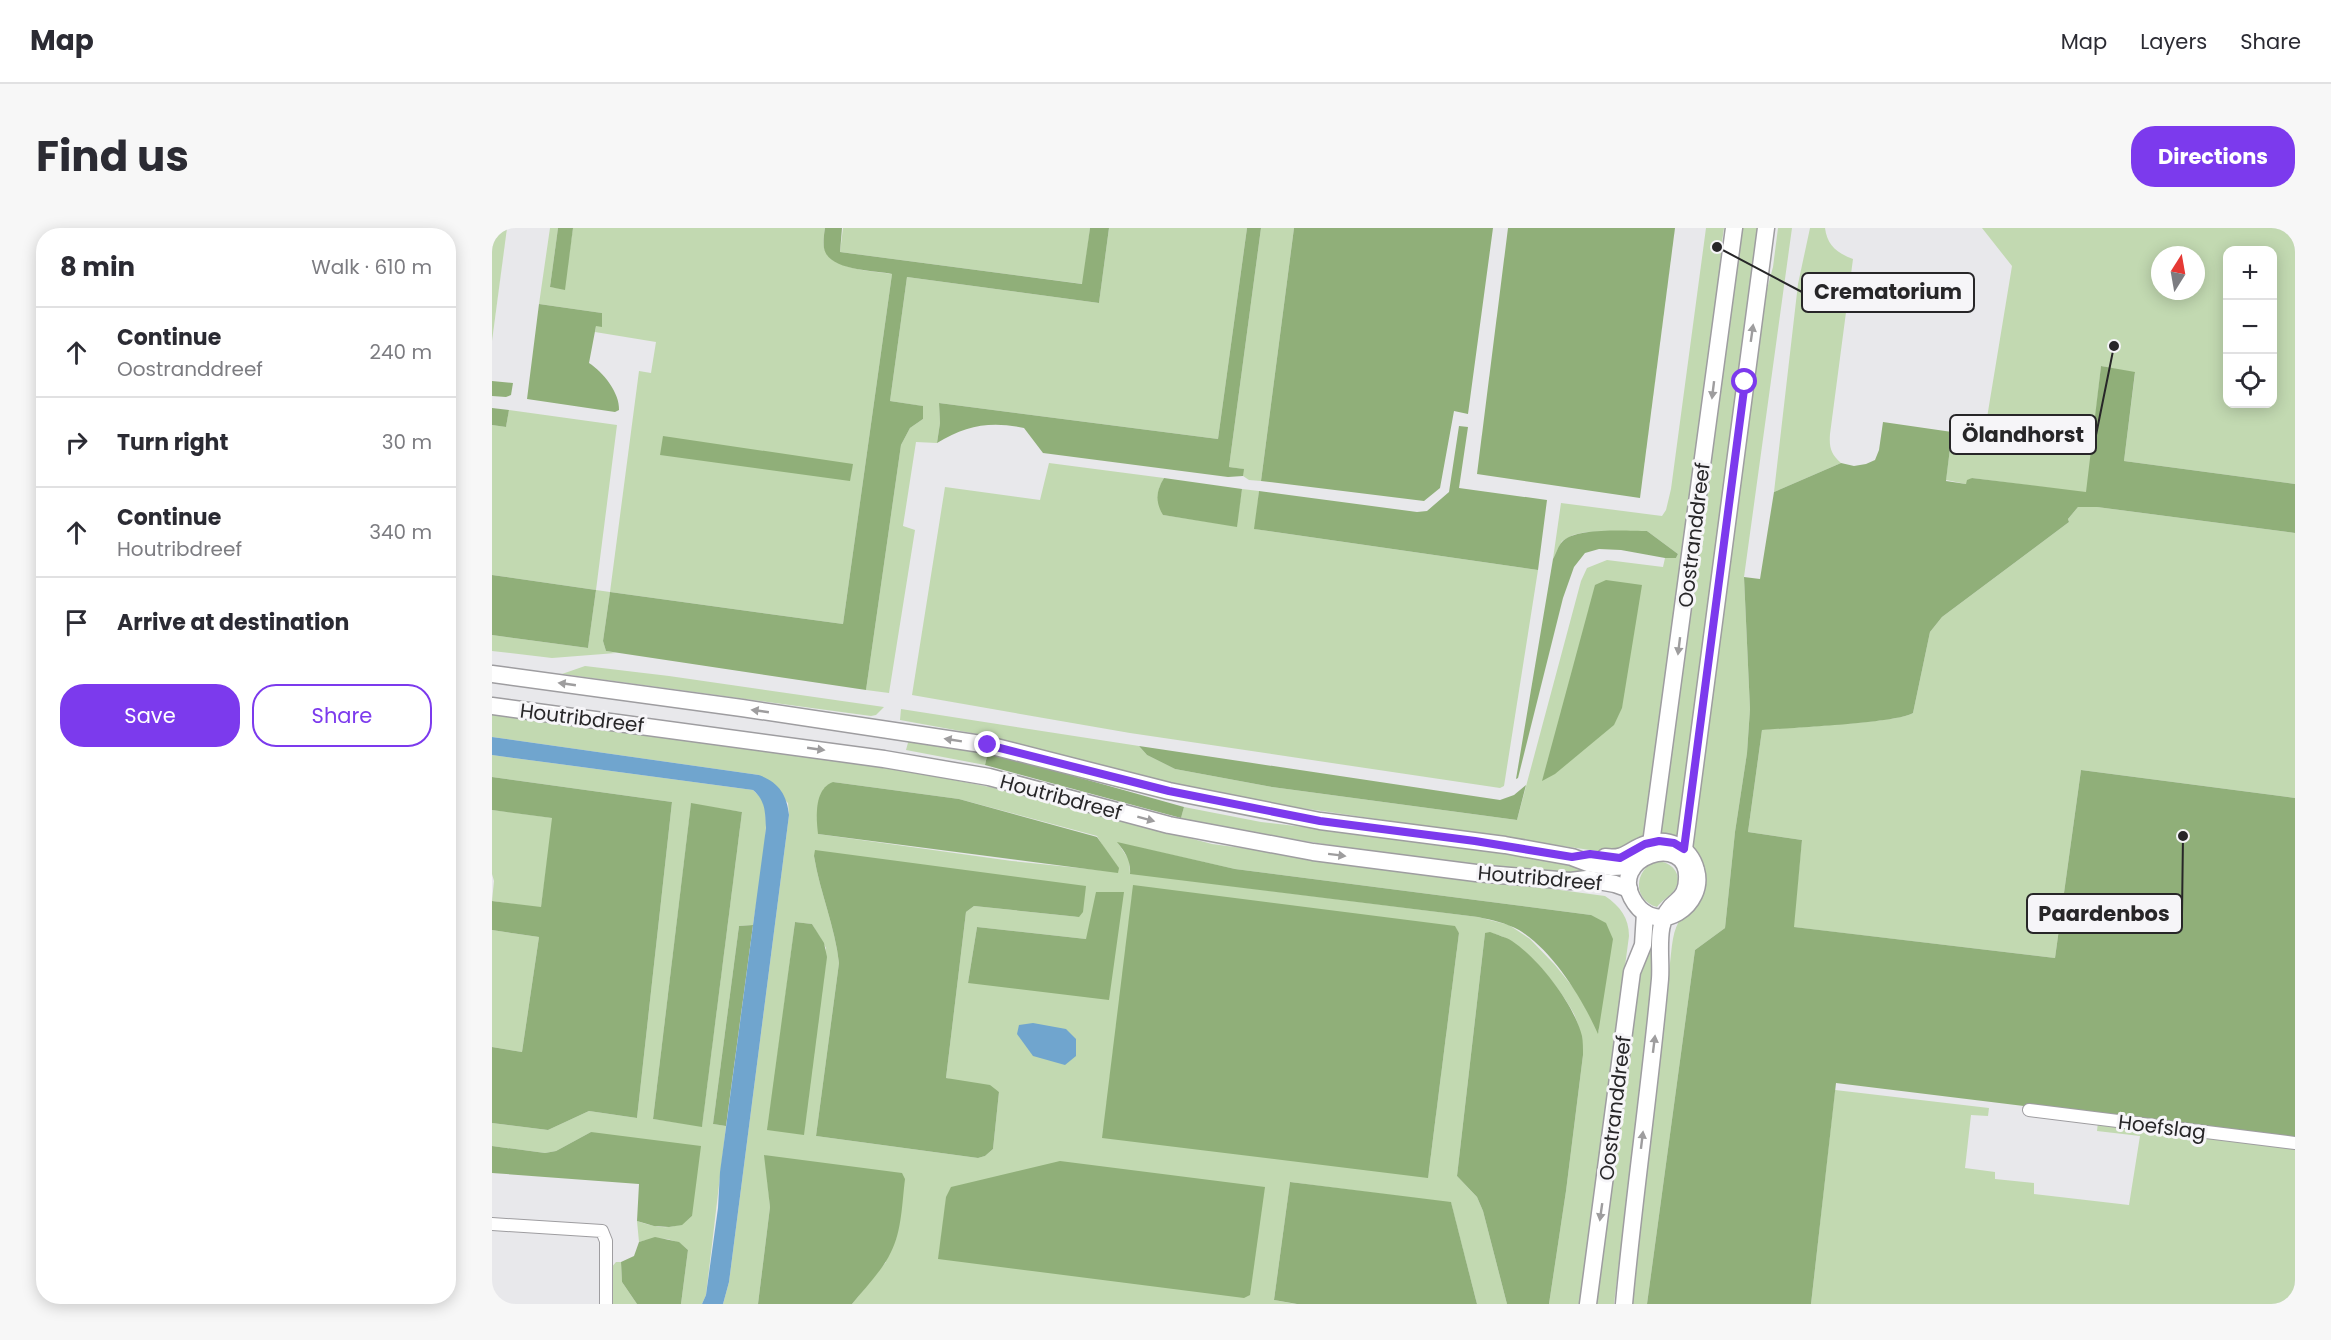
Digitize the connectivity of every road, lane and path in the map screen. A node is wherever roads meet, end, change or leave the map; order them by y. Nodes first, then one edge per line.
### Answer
1 (1734, 228) edge
2 (1766, 228) edge
3 (492, 674) edge
4 (492, 706) edge
5 (1651, 848) junction
6 (1684, 849) junction
7 (1633, 859) junction
8 (1569, 881) junction
9 (1629, 889) junction
10 (1645, 913) junction
11 (1669, 916) junction
12 (1632, 972) junction
13 (2029, 1110) dead end
14 (2295, 1143) edge
15 (492, 1224) edge
16 (606, 1304) edge
17 (1588, 1304) edge
18 (1624, 1304) edge

1 -> 5 main road, Oostranddreef
6 -> 2 main road, Oostranddreef
7 -> 3 main road, Houtribdreef
4 -> 8 main road, Houtribdreef
5 - 6 main road
5 - 7 main road
5 - 11 main road
6 - 11 main road
7 - 9 main road
8 - 9 main road, Houtribdreef
8 - 12 main road
9 - 10 main road
10 - 11 main road
10 - 12 main road, Oostranddreef
18 -> 11 main road, Oostranddreef
12 -> 17 main road, Oostranddreef
13 - 14 street, Hoefslag
15 - 16 street

